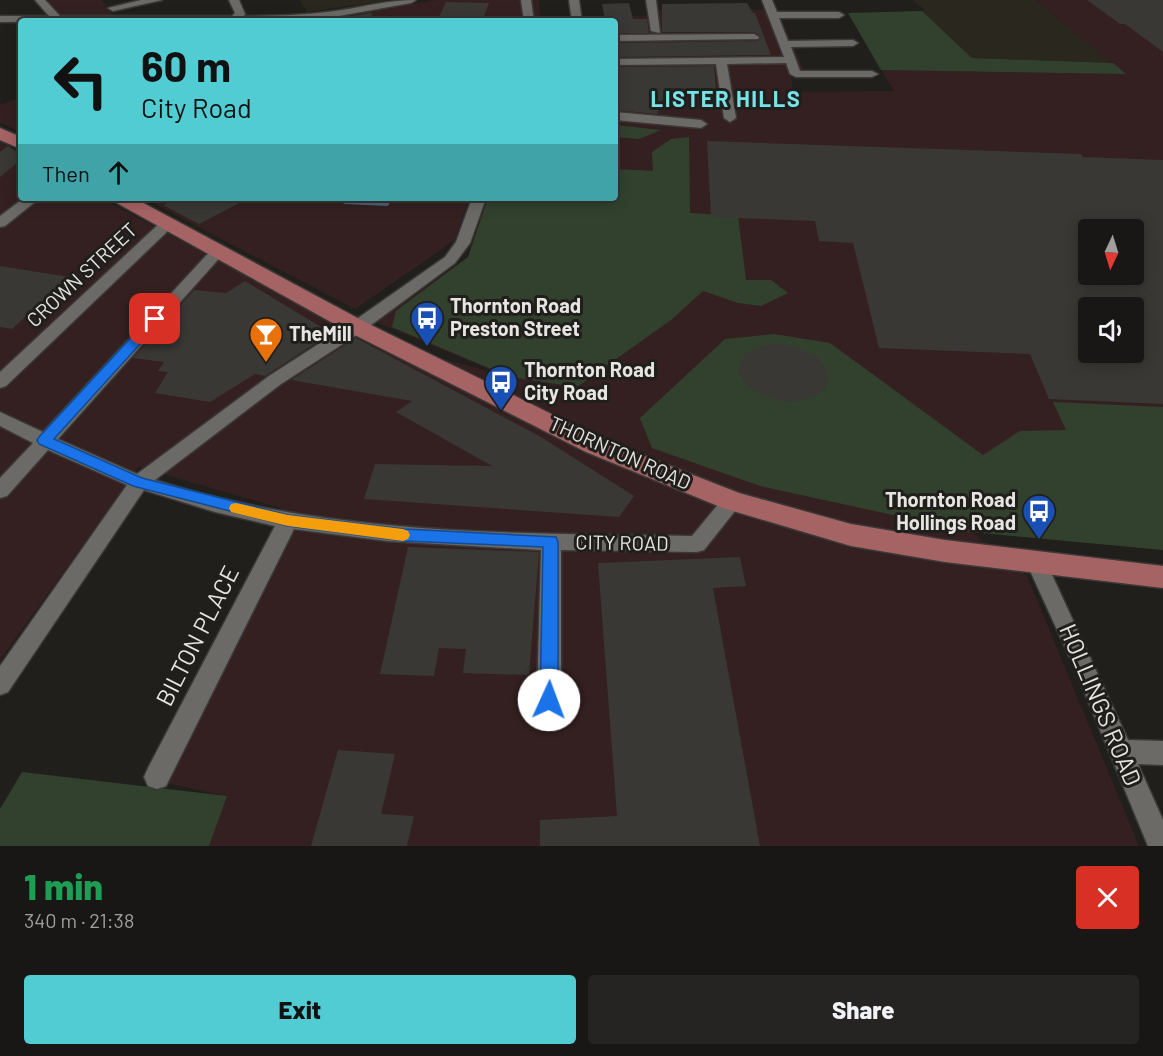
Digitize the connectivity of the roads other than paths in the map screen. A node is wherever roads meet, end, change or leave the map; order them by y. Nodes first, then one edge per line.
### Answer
1 (40, 0) edge
2 (157, 0) edge
3 (234, 0) edge
4 (411, 0) edge
5 (526, 0) edge
6 (574, 0) edge
7 (651, 0) edge
8 (767, 0) edge
9 (110, 4) edge
10 (774, 15) junction
11 (839, 15) dead end
12 (56, 18) edge
13 (117, 18) edge
14 (235, 18) edge
15 (285, 18) edge
16 (529, 18) edge
17 (577, 18) edge
18 (0, 19) edge
19 (18, 19) edge
20 (657, 34) junction
21 (754, 37) dead end
22 (618, 38) edge
23 (853, 43) dead end
24 (786, 44) junction
25 (792, 60) junction
26 (618, 62) edge
27 (721, 62) junction
28 (872, 74) dead end
29 (618, 116) edge
30 (730, 118) dead end
31 (700, 124) dead end
32 (0, 133) edge
33 (18, 142) edge
34 (29, 201) edge
35 (127, 201) edge
36 (478, 201) edge
37 (0, 223) edge
38 (167, 224) junction
39 (219, 250) junction
40 (357, 327) junction
41 (0, 382) edge
42 (0, 418) edge
43 (44, 440) junction
44 (139, 482) junction
45 (0, 491) edge
46 (732, 501) junction
47 (288, 521) junction
48 (551, 542) junction
49 (1037, 564) junction
50 (1163, 577) edge
51 (2, 678) edge
52 (549, 700) dead end
53 (1119, 751) junction
54 (1163, 753) edge
55 (158, 777) dead end
56 (1161, 846) edge

1 - 12 street
2 - 9 street
3 - 14 street
4 - 15 street
5 - 16 street
6 - 17 street
7 - 20 street
8 - 10 street
9 - 13 street
10 - 11 street
10 - 24 street
18 - 19 street
20 - 21 street
20 - 22 street
23 - 24 street
24 - 25 street
25 - 27 street
25 - 28 street
26 - 27 street
27 - 30 street
29 - 31 street
32 - 33 main road
34 - 37 street
35 - 38 main road, THORNTON ROAD
36 - 40 street
38 - 39 main road, THORNTON ROAD
38 - 41 street, CROWN STREET
39 - 40 main road, THORNTON ROAD
39 - 43 street
40 - 44 street
40 - 46 main road, THORNTON ROAD
42 - 43 street, CITY ROAD
43 - 44 street, CITY ROAD
43 - 45 street
44 - 47 street, CITY ROAD
44 - 51 street
46 - 48 street, CITY ROAD
46 - 49 main road, THORNTON ROAD
47 - 48 street, CITY ROAD
47 - 55 street, BILTON PLACE
48 - 52 street
49 - 50 main road, THORNTON ROAD
49 - 53 street, HOLLINGS ROAD
53 - 54 street
53 - 56 street, HOLLINGS ROAD

